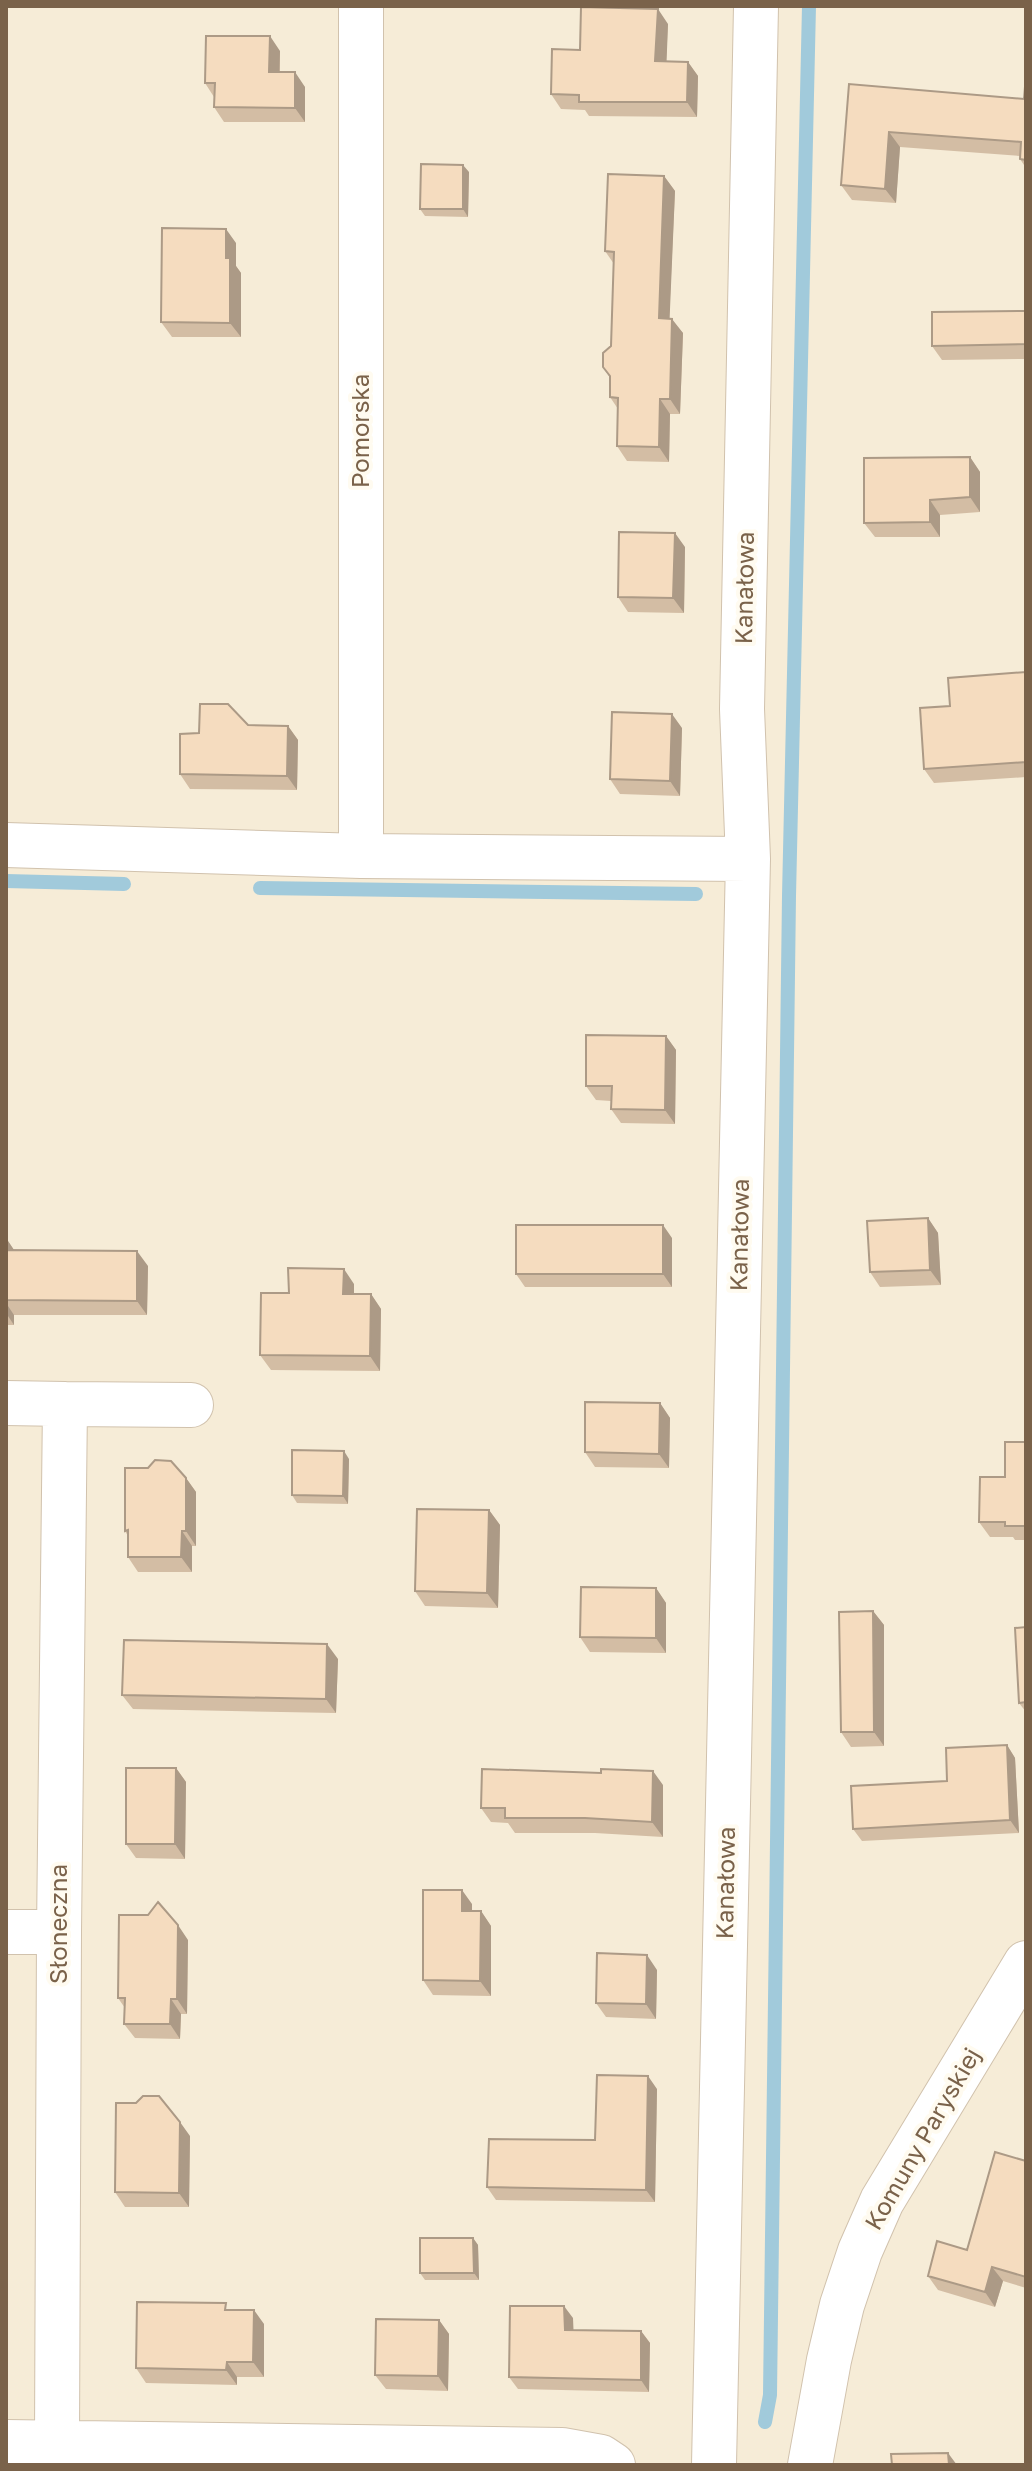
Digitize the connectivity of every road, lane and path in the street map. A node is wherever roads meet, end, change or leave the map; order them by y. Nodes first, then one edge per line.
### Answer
1 (361, 6) edge
2 (756, 6) edge
3 (6, 845) edge
4 (361, 856) junction
5 (748, 859) junction
6 (6, 1403) edge
7 (65, 1404) junction
8 (191, 1405) dead end
9 (6, 1932) edge
10 (59, 1932) junction
11 (1026, 1963) edge
12 (6, 2442) edge
13 (57, 2443) junction
14 (613, 2465) edge
15 (714, 2465) edge
16 (810, 2465) edge

1 - 4 street, Pomorska
2 - 5 street, Kanałowa
3 - 4 street
4 - 5 street
5 - 15 street, Kanałowa
6 - 7 street
7 - 8 street
7 - 10 street, Słoneczna
9 - 10 street
10 - 13 street, Słoneczna
11 - 16 street, Komuny Paryskiej
12 - 13 street
13 - 14 street

